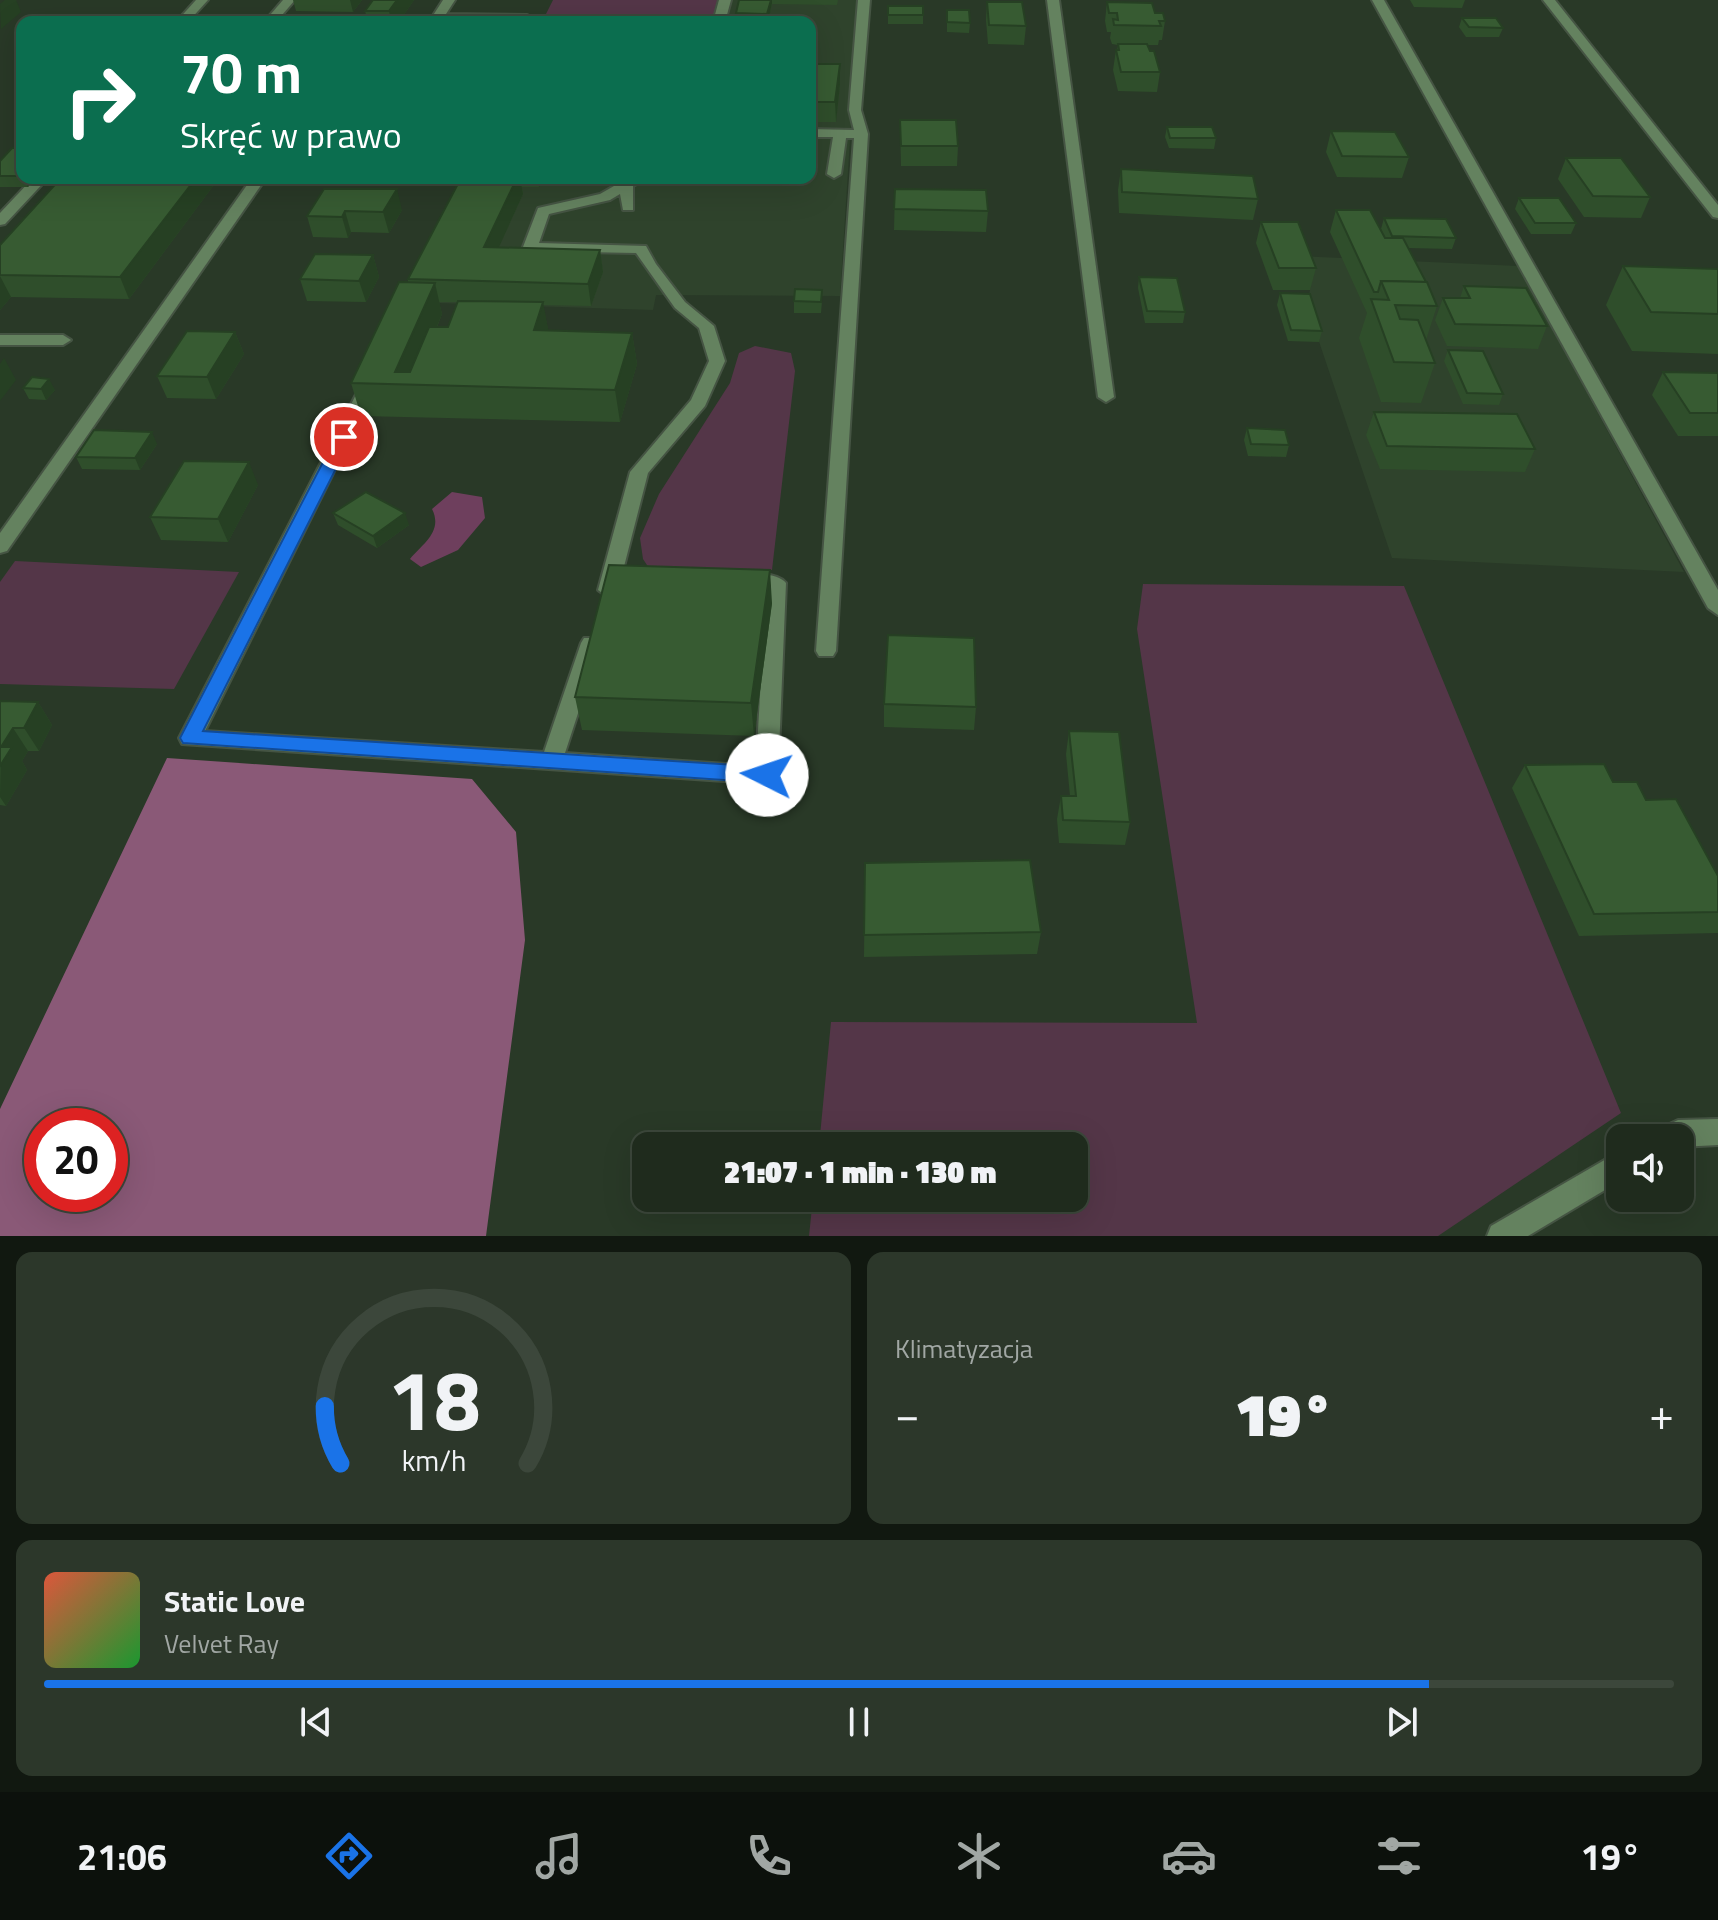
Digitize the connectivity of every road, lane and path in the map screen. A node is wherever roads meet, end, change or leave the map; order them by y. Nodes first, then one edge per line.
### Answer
1 (202, 0) edge
2 (289, 0) edge
3 (864, 0) edge
4 (1053, 0) edge
5 (1378, 0) edge
6 (1549, 0) edge
7 (187, 16) edge
8 (275, 16) edge
9 (816, 133) edge
10 (840, 134) junction
11 (861, 134) junction
12 (834, 174) dead end
13 (35, 184) edge
14 (255, 184) edge
15 (628, 184) edge
16 (632, 184) edge
17 (628, 207) dead end
18 (1718, 214) edge
19 (0, 221) edge
20 (0, 340) edge
21 (63, 340) dead end
22 (378, 367) edge
23 (1106, 397) dead end
24 (0, 547) edge
25 (731, 582) edge
26 (1718, 608) edge
27 (826, 651) dead end
28 (552, 761) junction
29 (1718, 1132) edge
30 (1694, 1133) edge
31 (1606, 1173) edge
32 (1501, 1236) edge

1 - 7 street
2 - 8 street
3 - 11 street
4 - 23 street
5 - 26 street
6 - 18 street
9 - 10 street
10 - 11 street
10 - 12 street
11 - 27 street
13 - 19 street
14 - 24 street
15 - 28 street
16 - 17 street
20 - 21 street
22 - 28 street
25 - 28 street
29 - 30 street
31 - 32 street

